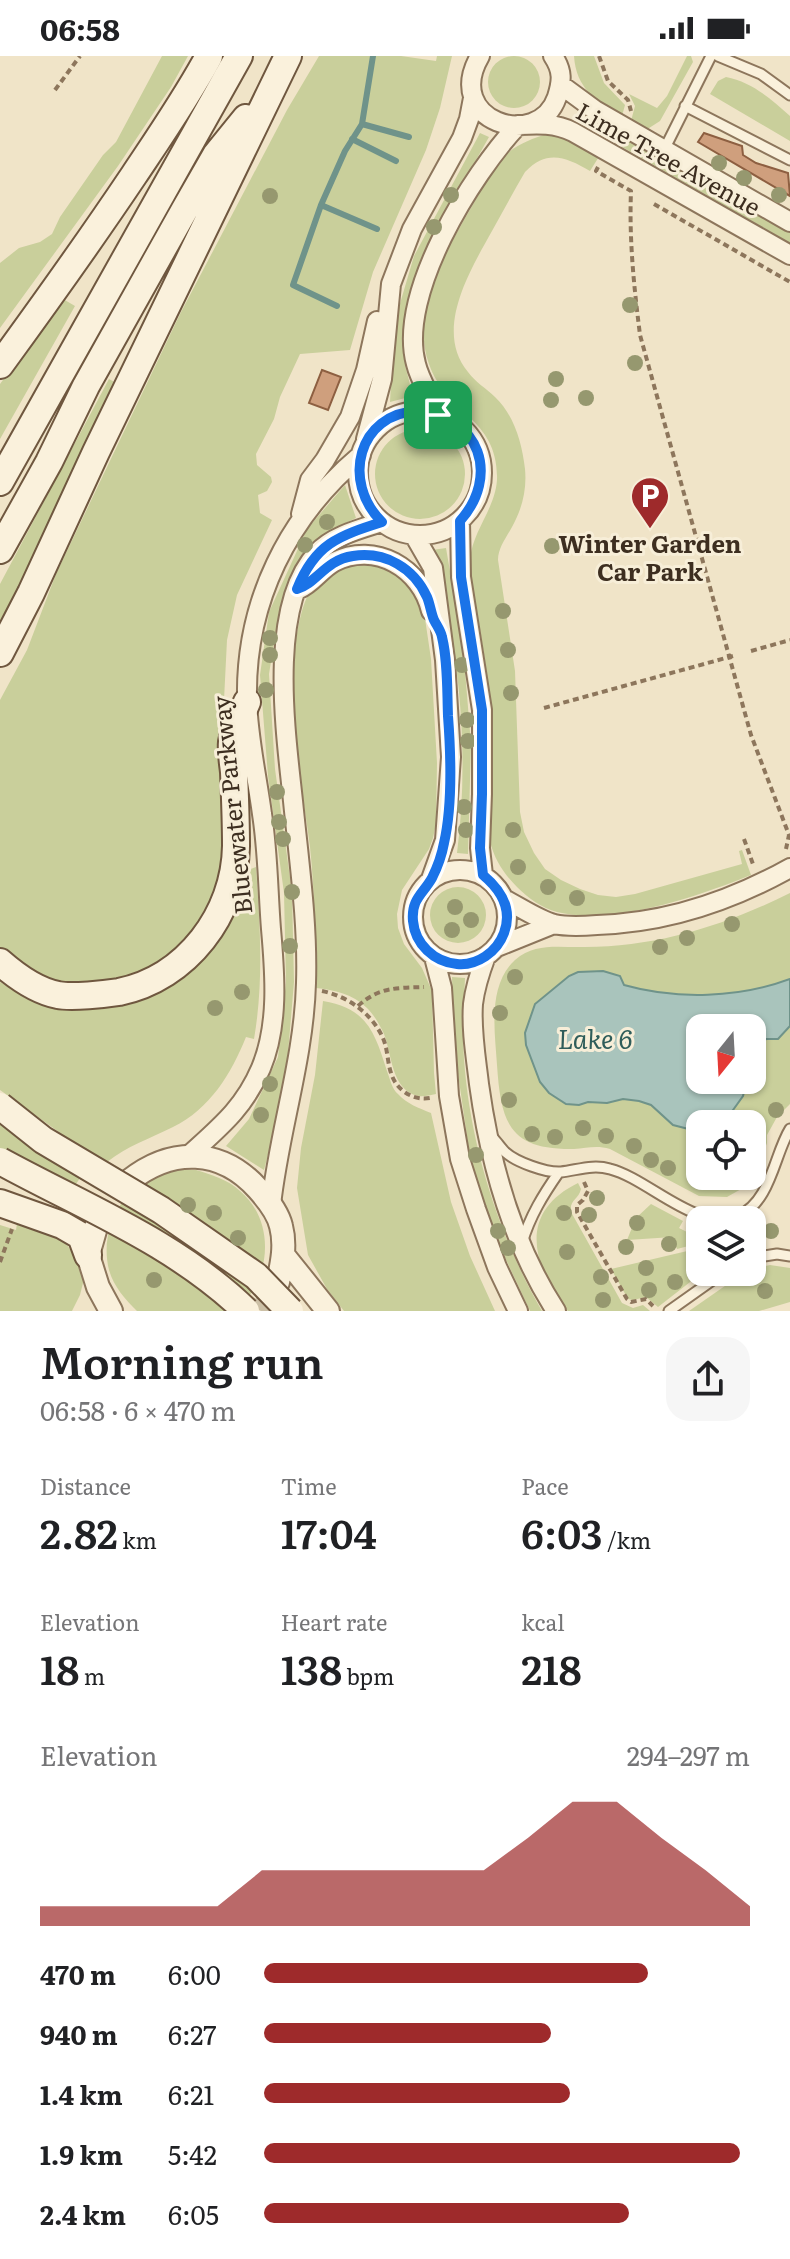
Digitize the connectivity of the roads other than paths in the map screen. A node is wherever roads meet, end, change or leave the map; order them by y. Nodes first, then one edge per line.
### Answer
1 (209, 56) edge
2 (239, 56) edge
3 (469, 56) edge
4 (480, 56) edge
5 (711, 56) edge
6 (718, 56) edge
7 (283, 64) edge
8 (558, 66) edge
9 (472, 76) junction
10 (790, 95) edge
11 (473, 98) junction
12 (685, 106) junction
13 (518, 125) junction
14 (664, 150) junction
15 (790, 160) edge
16 (790, 222) edge
17 (790, 255) edge
18 (391, 284) junction
19 (0, 365) edge
20 (438, 415) junction
21 (363, 450) junction
22 (0, 482) edge
23 (460, 521) junction
24 (298, 522) junction
25 (382, 522) junction
26 (414, 535) junction
27 (0, 550) edge
28 (297, 589) junction
29 (442, 634) junction
30 (0, 653) edge
31 (247, 702) junction
32 (783, 864) edge
33 (483, 875) junction
34 (431, 879) junction
35 (504, 899) junction
36 (554, 924) junction
37 (492, 952) junction
38 (434, 957) junction
39 (0, 962) edge
40 (0, 1106) edge
41 (485, 1128) junction
42 (790, 1129) edge
43 (188, 1156) junction
44 (0, 1161) edge
45 (559, 1172) junction
46 (129, 1181) dead end
47 (271, 1205) junction
48 (6, 1213) edge
49 (96, 1227) dead end
50 (521, 1246) junction
51 (88, 1255) junction
52 (284, 1256) junction
53 (766, 1256) edge
54 (790, 1256) edge
55 (278, 1282) tunnel mouth
56 (704, 1286) edge
57 (98, 1287) junction
58 (88, 1311) edge
59 (111, 1311) edge
60 (246, 1311) edge
61 (290, 1311) edge
62 (328, 1311) edge
63 (518, 1311) edge
64 (556, 1311) edge
65 (669, 1311) edge

1 - 19 main road
2 - 22 main road
3 - 9 lane
4 - 9 street
5 - 12 lane
6 - 10 lane
7 - 27 main road
7 - 30 main road
8 - 13 street
8 - 14 street, Lime Tree Avenue
9 - 11 street
11 - 13 street, Lime Tree Avenue
11 - 18 street
12 - 14 lane
12 - 15 lane
13 - 17 street, Lime Tree Avenue
13 - 20 street
14 - 16 street, Lime Tree Avenue
18 - 21 street
18 - 24 street
20 - 21 street
20 - 23 street
21 - 24 street, Bluewater Parkway
21 - 25 street
23 - 26 street
23 - 33 street
24 - 31 street, Bluewater Parkway
25 - 26 street
25 - 28 street
26 - 29 street
28 - 29 street
28 - 47 street
29 - 34 street
31 - 39 main road
31 - 43 street, Bluewater Parkway
32 - 36 street
33 - 34 street
33 - 35 street
34 - 38 street
35 - 36 street
35 - 37 street
36 - 37 street
37 - 38 street
37 - 41 street
38 - 63 street
40 - 61 main road, bridge
41 - 45 lane
41 - 50 street
42 - 45 lane
43 - 46 street
43 - 47 street
44 - 60 main road, bridge
45 - 50 lane
47 - 52 street
48 - 51 main road
49 - 51 street
50 - 64 street
51 - 57 street
52 - 55 street
52 - 62 street
53 - 54 lane
56 - 65 lane
57 - 58 street
57 - 59 street

